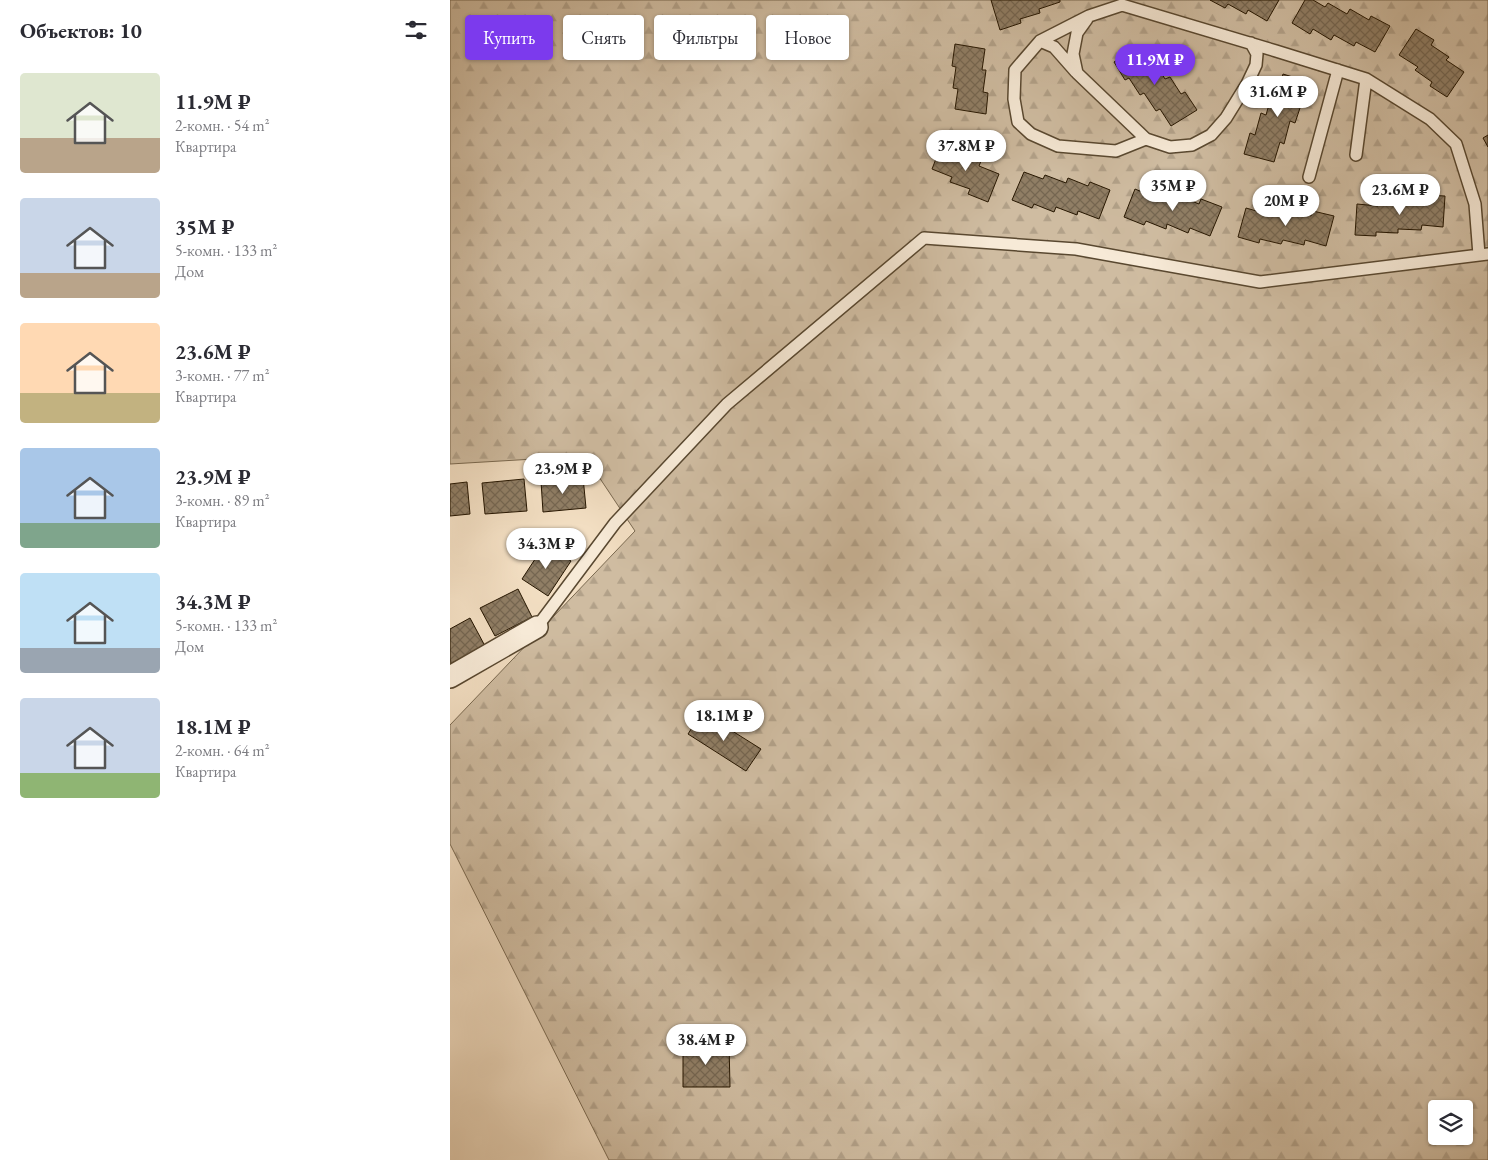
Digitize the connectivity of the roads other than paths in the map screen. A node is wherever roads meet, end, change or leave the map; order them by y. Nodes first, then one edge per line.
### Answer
1 (1089, 16) junction
2 (1040, 41) junction
3 (1251, 43) junction
4 (1338, 70) junction
5 (1077, 73) junction
6 (1366, 79) junction
7 (1146, 139) junction
8 (1356, 154) dead end
9 (1309, 177) dead end
10 (1483, 254) edge
11 (537, 627) joint
12 (450, 677) edge

1 - 2 lane
1 - 3 lane
1 - 5 lane
2 - 5 lane
2 - 7 lane
3 - 4 lane
3 - 7 lane
4 - 6 lane
4 - 9 lane
5 - 7 lane
6 - 8 lane
6 - 10 lane
10 - 11 lane
11 - 12 street

